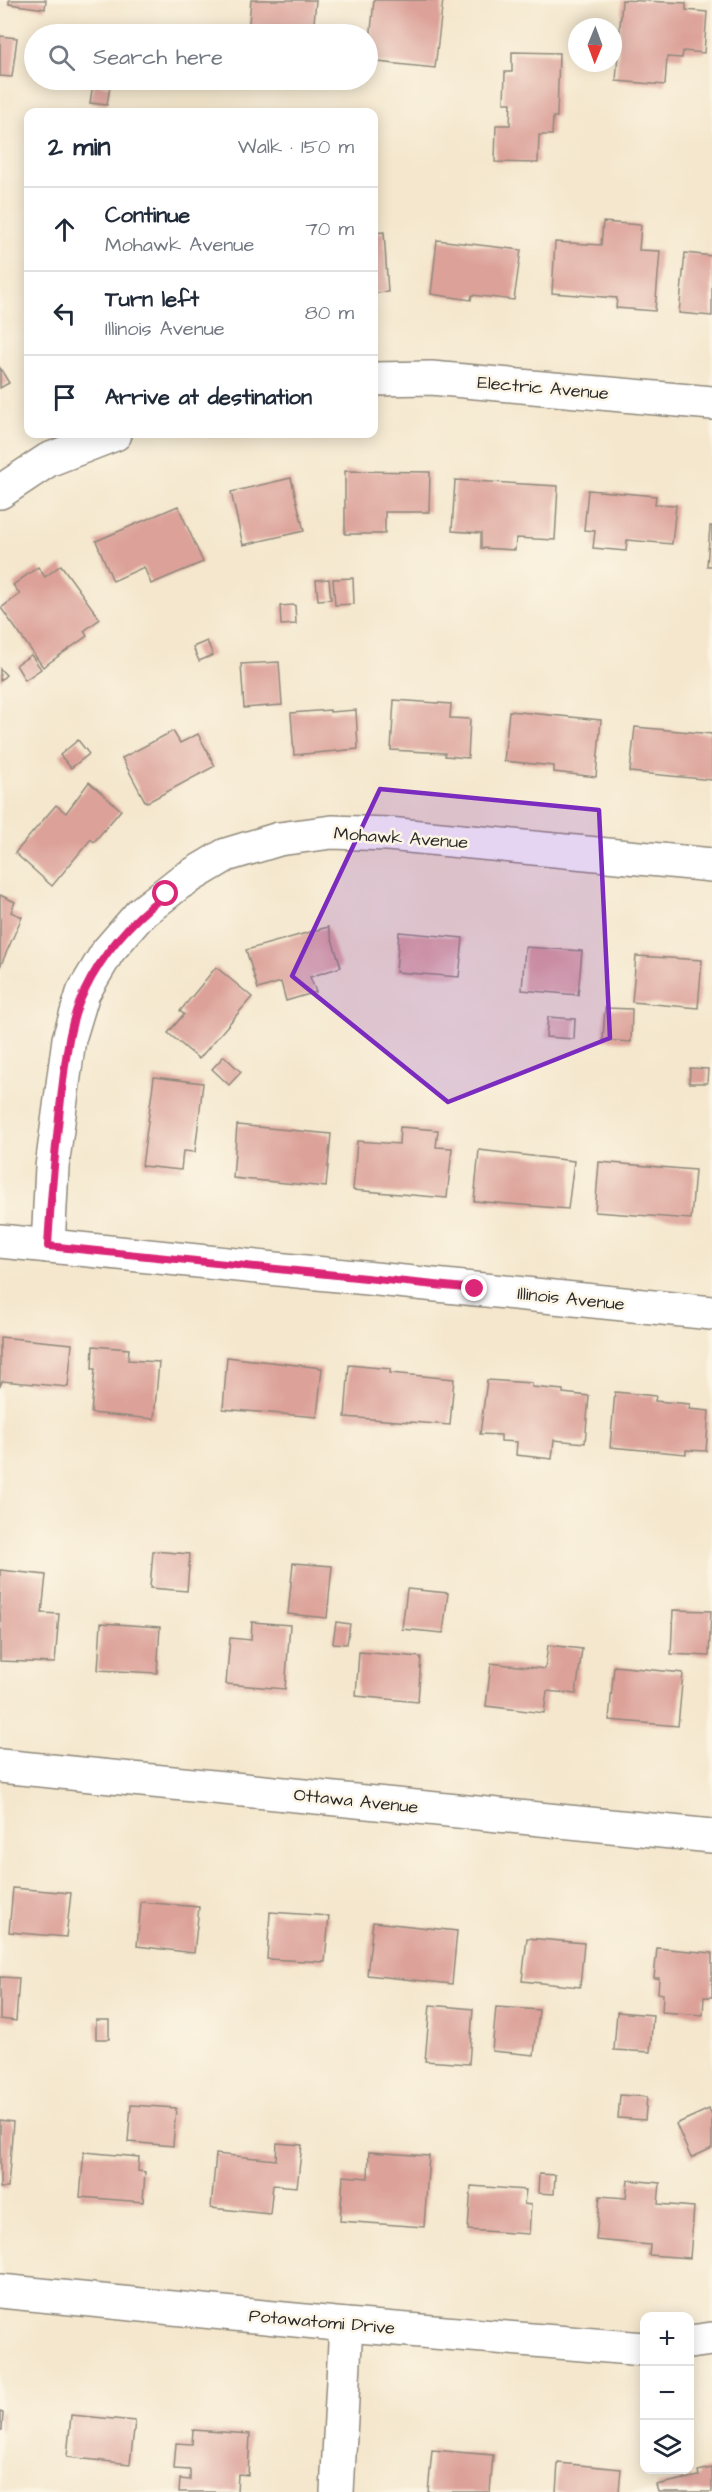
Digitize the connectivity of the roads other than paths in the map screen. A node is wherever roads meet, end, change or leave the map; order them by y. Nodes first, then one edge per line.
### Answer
1 (378, 379) edge
2 (712, 403) edge
3 (105, 438) edge
4 (0, 492) edge
5 (712, 864) edge
6 (0, 1241) edge
7 (48, 1246) junction
8 (712, 1313) edge
9 (0, 1766) edge
10 (712, 1836) edge
11 (0, 2291) edge
12 (346, 2325) junction
13 (712, 2339) edge
14 (694, 2341) edge
15 (640, 2349) edge
16 (337, 2492) edge

1 - 2 street, Electric Avenue
3 - 4 street
5 - 7 street, Mohawk Avenue
6 - 7 street, Illinois Avenue
7 - 8 street, Illinois Avenue
9 - 10 street, Ottawa Avenue
11 - 12 street, Potawatomi Drive
12 - 15 street, Potawatomi Drive
12 - 16 street
13 - 14 street

